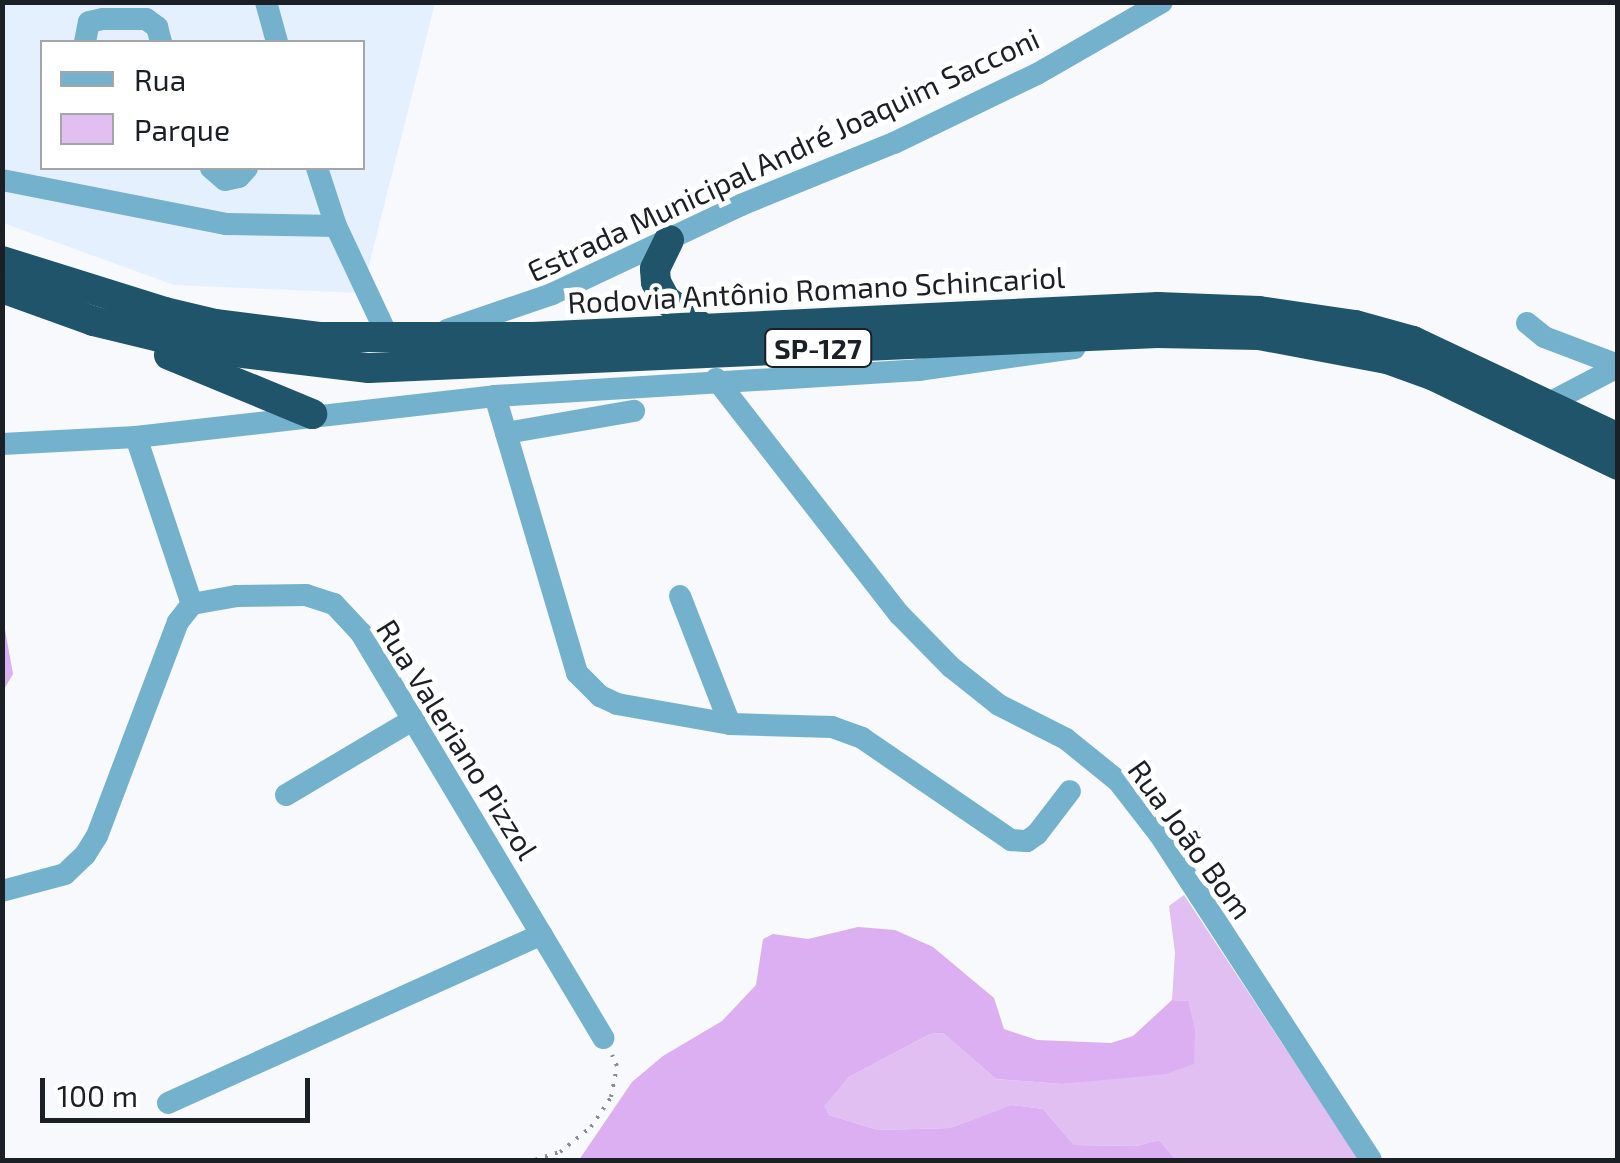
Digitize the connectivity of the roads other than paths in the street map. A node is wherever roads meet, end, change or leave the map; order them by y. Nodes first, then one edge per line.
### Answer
1 (266, 2) edge
2 (1162, 2) edge
3 (85, 40) edge
4 (160, 40) edge
5 (276, 40) edge
6 (213, 170) edge
7 (244, 170) edge
8 (318, 170) edge
9 (2, 180) edge
10 (336, 226) junction
11 (668, 240) junction
12 (2, 261) edge
13 (2, 288) edge
14 (94, 321) junction
15 (1527, 322) dead end
16 (705, 330) junction
17 (1158, 333) junction
18 (389, 339) junction
19 (420, 339) junction
20 (1618, 366) edge
21 (716, 379) junction
22 (495, 396) junction
23 (1550, 404) junction
24 (634, 411) dead end
25 (312, 414) junction
26 (506, 433) junction
27 (136, 438) junction
28 (1618, 438) edge
29 (2, 444) edge
30 (1583, 448) junction
31 (1618, 465) edge
32 (1618, 477) edge
33 (680, 596) dead end
34 (192, 604) junction
35 (414, 719) junction
36 (730, 724) junction
37 (1070, 791) dead end
38 (286, 795) dead end
39 (2, 891) edge
40 (542, 934) junction
41 (603, 1038) road end
42 (168, 1103) dead end
43 (1371, 1160) edge

1 - 5 street
2 - 11 street, Estrada Municipal André Joaquim Sacconi
3 - 4 street
6 - 7 street
8 - 10 street
9 - 10 street
10 - 18 street
11 - 16 highway
11 - 19 street, Estrada Municipal André Joaquim Sacconi
12 - 18 highway, Rodovia Antônio Romano Schincariol / SP-127
13 - 14 highway, Rodovia Antônio Romano Schincariol / SP-127
14 - 17 highway, Rodovia Antônio Romano Schincariol / SP-127
14 - 25 highway
15 - 20 street
16 - 19 highway, Rodovia Antônio Romano Schincariol / SP-127
16 - 23 highway, Rodovia Antônio Romano Schincariol / SP-127
17 - 21 street
17 - 30 highway, Rodovia Antônio Romano Schincariol / SP-127
18 - 19 highway, Rodovia Antônio Romano Schincariol / SP-127
20 - 23 street
21 - 22 street
21 - 43 street, Rua João Bom
22 - 25 street
22 - 26 street
23 - 28 highway, Rodovia Antônio Romano Schincariol / SP-127
24 - 26 street
25 - 27 street
26 - 36 street
27 - 29 street
27 - 34 street
30 - 31 highway, Rodovia Antônio Romano Schincariol / SP-127
30 - 32 street
33 - 36 street
34 - 35 street, Rua Valeriano Pizzol
34 - 39 street
35 - 38 street
35 - 40 street, Rua Valeriano Pizzol
36 - 37 street
40 - 41 street, Rua Valeriano Pizzol
40 - 42 street

